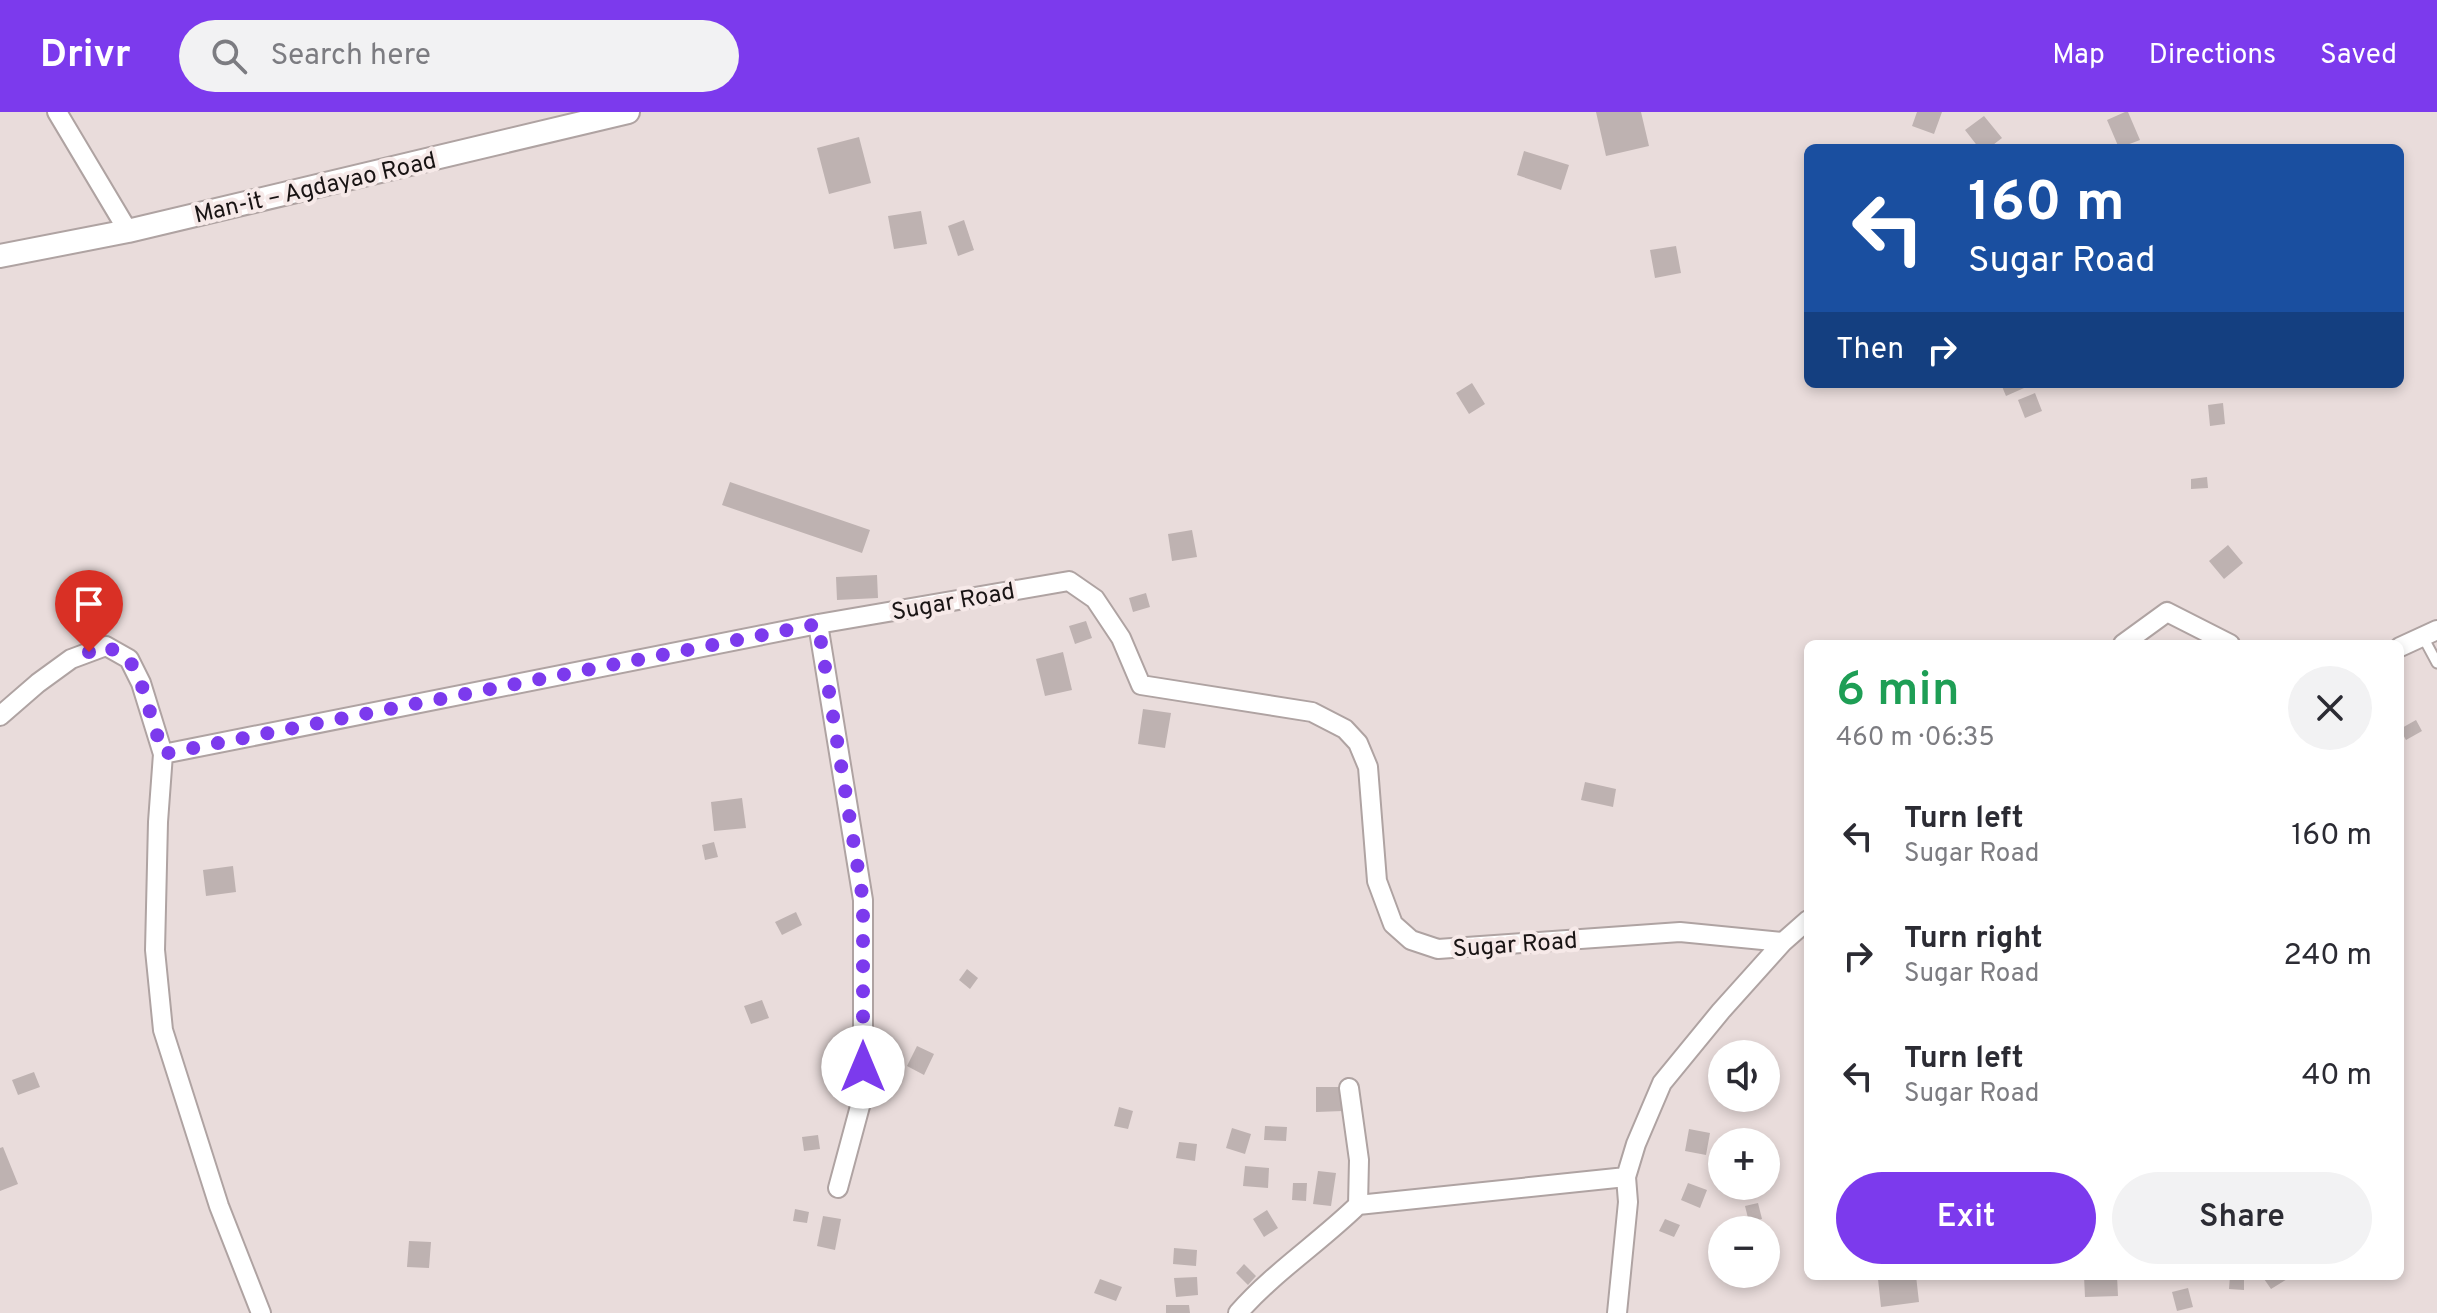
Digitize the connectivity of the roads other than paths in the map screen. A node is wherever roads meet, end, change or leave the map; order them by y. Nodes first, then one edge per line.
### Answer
1 (57, 112) edge
2 (628, 112) edge
3 (128, 231) junction
4 (0, 256) edge
5 (818, 624) junction
6 (2430, 633) edge
7 (2128, 640) edge
8 (2222, 640) edge
9 (2404, 645) edge
10 (2437, 663) edge
11 (0, 716) edge
12 (163, 754) junction
13 (1804, 924) edge
14 (1783, 942) junction
15 (1349, 1088) dead end
16 (1626, 1177) junction
17 (838, 1188) dead end
18 (1358, 1205) junction
19 (261, 1313) edge
20 (1238, 1313) edge
21 (1617, 1313) edge

1 - 3 street
2 - 3 street, Man-it – Agdayao Road
3 - 4 street, Man-it – Agdayao Road
5 - 12 street, Sugar Road
5 - 14 street, Sugar Road
5 - 17 street
6 - 9 street
6 - 10 lane
7 - 8 street
11 - 12 street
12 - 19 street
13 - 14 street
14 - 16 street
15 - 18 street
16 - 18 street
16 - 21 street
18 - 20 street

